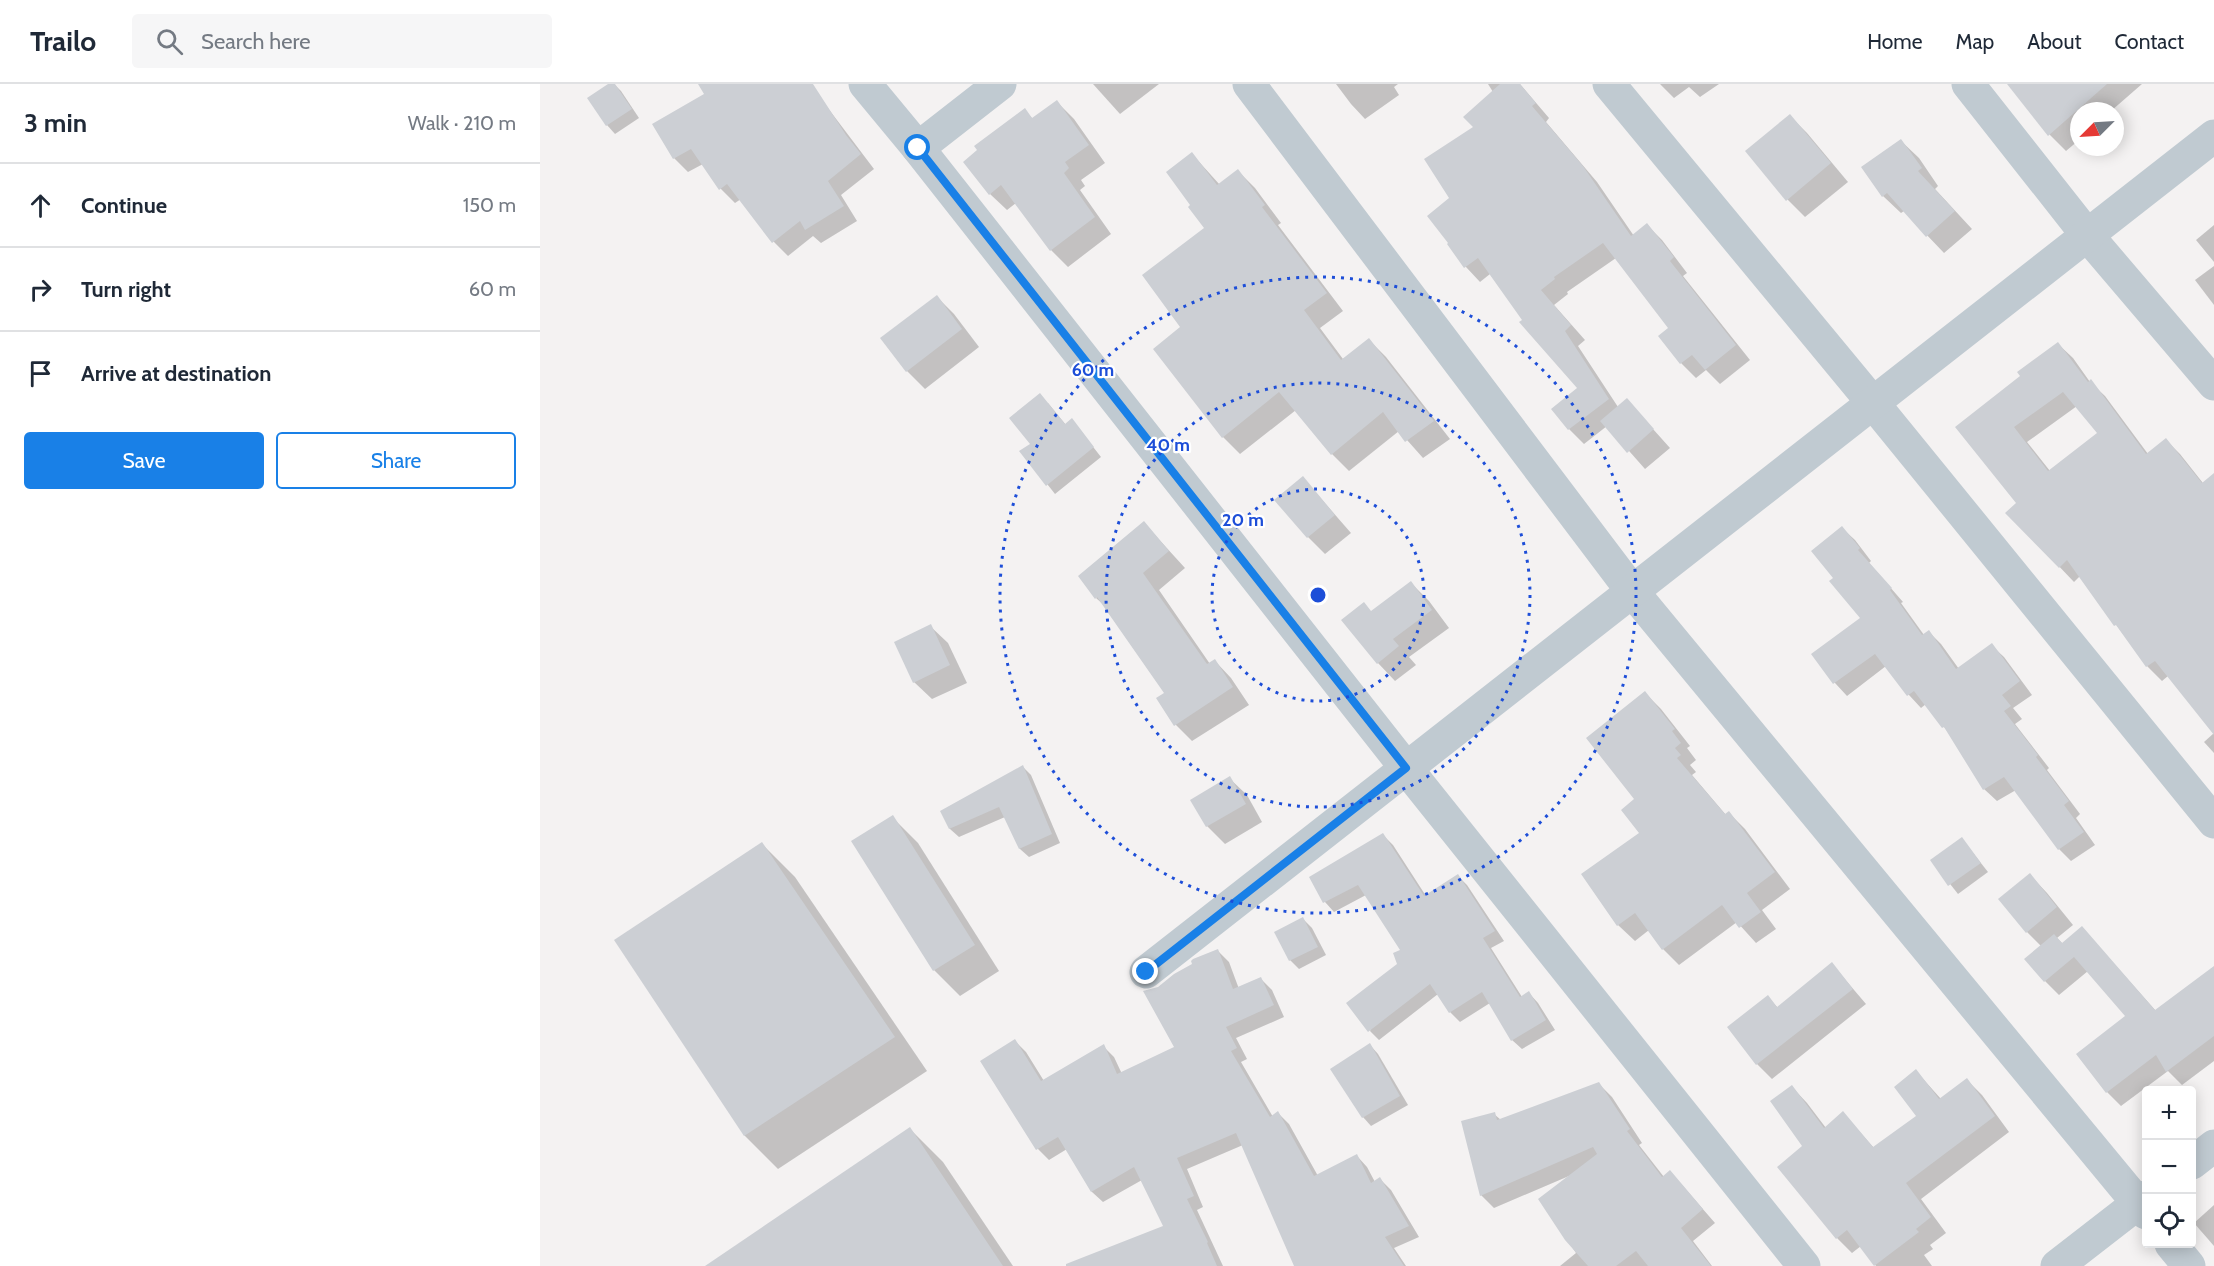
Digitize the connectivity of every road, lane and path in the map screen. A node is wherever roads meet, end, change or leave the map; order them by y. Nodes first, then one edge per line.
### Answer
1 (865, 84) edge
2 (1000, 84) edge
3 (1249, 84) edge
4 (1609, 84) edge
5 (1968, 84) edge
6 (2214, 136) edge
7 (918, 148) junction
8 (2087, 236) junction
9 (2214, 384) edge
10 (1873, 403) junction
11 (1632, 591) junction
12 (1406, 768) junction
13 (2214, 822) edge
14 (1146, 972) dead end
15 (2214, 1146) edge
16 (2196, 1160) edge
17 (2142, 1202) edge
18 (2142, 1205) edge
19 (2174, 1248) edge
20 (1804, 1266) edge
21 (2057, 1266) edge
22 (2189, 1266) edge

1 - 7 street
2 - 7 street
3 - 11 street
4 - 10 street
5 - 8 street
6 - 8 street
7 - 12 street
8 - 9 street
8 - 10 street
10 - 11 street
10 - 13 street
11 - 12 street
11 - 17 street
12 - 14 street
12 - 20 street
15 - 16 street
18 - 21 street
19 - 22 street

